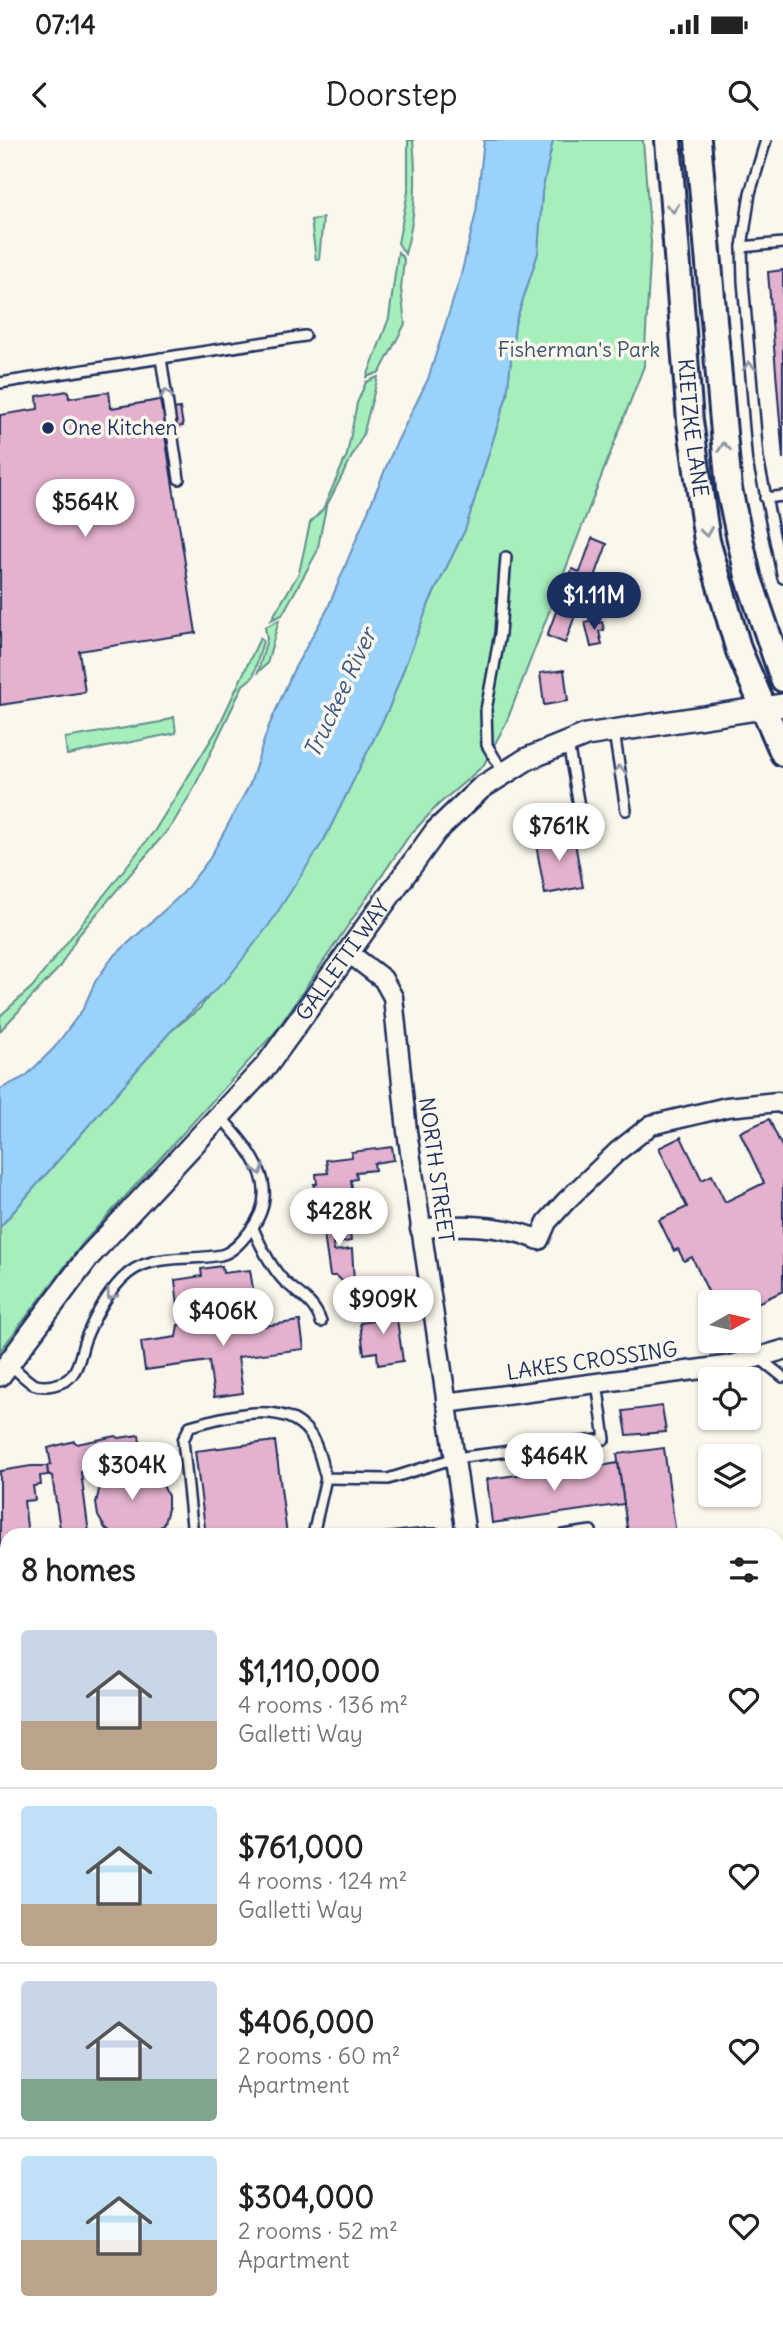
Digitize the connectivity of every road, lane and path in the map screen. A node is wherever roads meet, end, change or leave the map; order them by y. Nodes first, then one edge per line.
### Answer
1 (668, 140) edge
2 (698, 140) edge
3 (766, 140) edge
4 (783, 243) edge
5 (742, 247) junction
6 (305, 336) dead end
7 (161, 358) junction
8 (0, 383) edge
9 (179, 479) dead end
10 (783, 496) edge
11 (765, 498) junction
12 (506, 557) dead end
13 (783, 578) edge
14 (783, 679) edge
15 (773, 706) edge
16 (614, 729) junction
17 (568, 741) junction
18 (783, 753) edge
19 (502, 772) junction
20 (626, 810) dead end
21 (581, 818) dead end
22 (349, 953) junction
23 (783, 1104) edge
24 (219, 1116) junction
25 (253, 1228) junction
26 (421, 1229) junction
27 (321, 1322) dead end
28 (783, 1350) edge
29 (758, 1357) junction
30 (4, 1369) edge
31 (783, 1377) edge
32 (597, 1383) junction
33 (446, 1404) junction
34 (454, 1458) junction
35 (326, 1478) junction
36 (192, 1528) edge
37 (315, 1528) edge
38 (465, 1528) edge

1 -> 15 main road, KIETZKE LANE
14 -> 2 main road, KIETZKE LANE
3 - 5 lane
4 - 5 lane
11 -> 5 lane
6 - 7 lane
7 - 8 lane
9 -> 7 lane
10 - 11 lane
11 - 13 lane
12 - 19 lane
15 - 16 street, GALLETTI WAY
15 - 18 main road, KIETZKE LANE
16 - 17 street, GALLETTI WAY
20 -> 16 lane
17 - 19 street, GALLETTI WAY
17 - 21 lane
19 - 22 street, GALLETTI WAY
22 - 24 street, GALLETTI WAY
22 - 26 street, NORTH STREET
23 - 26 street
24 -> 25 lane
24 - 30 street, GALLETTI WAY
25 - 27 lane
25 -> 30 lane
26 - 33 street, NORTH STREET
28 - 29 street, LAKES CROSSING
29 - 31 lane
29 - 32 street, LAKES CROSSING
32 - 33 street, LAKES CROSSING
32 - 34 lane
33 - 34 street, NORTH STREET
34 - 35 lane
34 - 38 street, NORTH STREET
35 - 36 lane
35 - 37 lane

